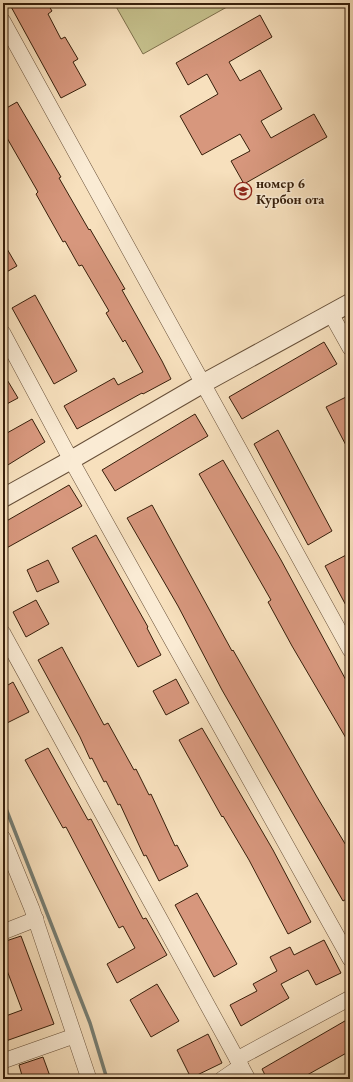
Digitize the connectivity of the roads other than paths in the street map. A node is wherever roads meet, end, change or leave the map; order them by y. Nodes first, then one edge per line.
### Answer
1 (3, 21) edge
2 (350, 303) edge
3 (331, 314) junction
4 (3, 333) edge
5 (350, 348) edge
6 (202, 384) junction
7 (72, 460) junction
8 (3, 498) edge
9 (3, 633) edge
10 (350, 650) edge
11 (3, 838) edge
12 (36, 919) junction
13 (3, 932) edge
14 (350, 959) edge
15 (350, 998) edge
16 (74, 1036) junction
17 (3, 1061) edge
18 (242, 1068) edge
19 (89, 1079) edge
20 (222, 1079) edge

1 - 6 street
2 - 3 street
3 - 5 street
3 - 6 street
4 - 7 street
6 - 7 street
6 - 10 street
7 - 8 street
7 - 14 street
9 - 18 street
11 - 12 street
12 - 13 street
12 - 16 street
15 - 18 street
16 - 17 street
16 - 19 street
18 - 20 street

